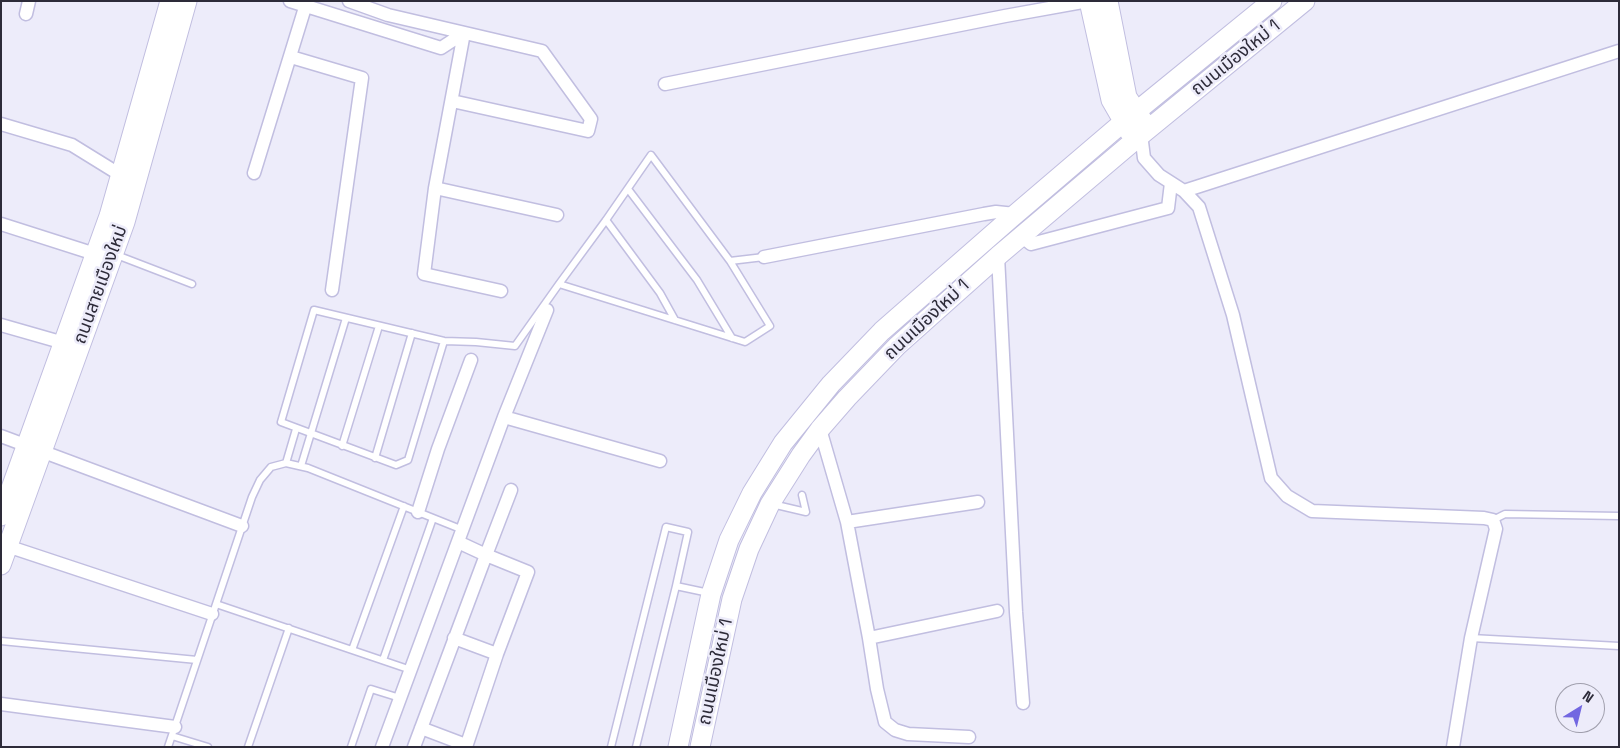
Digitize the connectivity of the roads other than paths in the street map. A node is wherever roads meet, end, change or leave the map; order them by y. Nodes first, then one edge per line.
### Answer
1 (29, 1) edge
2 (170, 1) edge
3 (187, 1) edge
4 (290, 1) edge
5 (349, 1) edge
6 (1089, 1) edge
7 (1108, 1) edge
8 (1272, 1) edge
9 (1305, 1) edge
10 (307, 4) edge
11 (26, 14) dead end
12 (464, 33) junction
13 (1619, 51) edge
14 (291, 57) junction
15 (664, 84) dead end
16 (452, 101) junction
17 (1129, 117) junction
18 (1, 124) edge
19 (1142, 134) junction
20 (254, 174) dead end
21 (128, 180) junction
22 (1171, 183) junction
23 (436, 188) junction
24 (628, 189) junction
25 (1184, 191) junction
26 (1015, 214) junction
27 (557, 215) dead end
28 (606, 220) junction
29 (1, 224) edge
30 (1021, 236) junction
31 (104, 254) junction
32 (998, 256) junction
33 (764, 257) joint
34 (730, 261) junction
35 (192, 284) dead end
36 (559, 284) junction
37 (332, 290) dead end
38 (501, 291) dead end
39 (547, 310) dead end
40 (346, 318) junction
41 (675, 320) junction
42 (1, 326) edge
43 (379, 326) junction
44 (412, 333) junction
45 (732, 338) junction
46 (444, 341) junction
47 (71, 345) junction
48 (471, 360) dead end
49 (504, 417) junction
50 (296, 429) junction
51 (820, 429) junction
52 (311, 434) junction
53 (1, 436) edge
54 (342, 446) junction
55 (34, 448) junction
56 (375, 458) junction
57 (660, 461) dead end
58 (286, 463) junction
59 (301, 466) junction
60 (511, 490) dead end
61 (802, 495) dead end
62 (978, 502) dead end
63 (770, 504) junction
64 (404, 506) junction
65 (418, 512) junction
66 (1, 516) edge
67 (1619, 516) edge
68 (433, 518) junction
69 (1493, 520) junction
70 (847, 522) junction
71 (242, 526) junction
72 (460, 536) junction
73 (5, 546) edge
74 (486, 555) junction
75 (1, 565) edge
76 (676, 586) junction
77 (711, 594) junction
78 (214, 609) junction
79 (997, 611) dead end
80 (289, 628) junction
81 (454, 638) junction
82 (869, 638) junction
83 (1471, 638) junction
84 (1, 641) edge
85 (1619, 646) edge
86 (352, 650) junction
87 (497, 654) junction
88 (197, 660) junction
89 (382, 660) junction
90 (411, 670) junction
91 (400, 698) junction
92 (1023, 703) dead end
93 (1, 704) edge
94 (421, 728) junction
95 (173, 731) junction
96 (969, 737) dead end
97 (466, 746) edge
98 (700, 746) edge
99 (168, 747) edge
100 (208, 747) edge
101 (248, 747) edge
102 (351, 747) edge
103 (382, 747) edge
104 (414, 747) edge
105 (611, 747) edge
106 (636, 747) edge
107 (678, 747) edge
108 (1453, 747) edge

1 - 11 street
2 - 21 street, ถนนสายเมืองใหม่
3 - 21 street, ถนนสายเมืองใหม่
4 - 10 street
5 - 12 street
6 - 15 street
6 - 17 street
7 - 17 street
8 - 17 street, ถนนเมืองใหม่ 1
9 - 19 street, ถนนเมืองใหม่ 1
10 - 12 street
10 - 14 street
12 - 16 street
12 - 16 street
13 - 25 street
14 - 20 street
14 - 37 street
16 - 23 street
17 - 19 street
17 - 26 street, ถนนเมืองใหม่ 1
18 - 21 street
19 - 22 street
19 - 30 street, ถนนเมืองใหม่ 1
21 - 31 street, ถนนสายเมืองใหม่
22 - 25 street
22 - 30 street
23 - 27 street
23 - 38 street
24 - 28 lane
24 - 34 lane
24 - 45 lane
25 - 69 street
26 - 33 street
26 - 77 street, ถนนเมืองใหม่ 1
28 - 36 lane
28 - 41 lane
29 - 31 street
30 - 32 street, ถนนเมืองใหม่ 1
31 - 35 lane
31 - 47 street, ถนนสายเมืองใหม่
32 - 51 street, ถนนเมืองใหม่ 1
32 - 92 street
33 - 34 lane
34 - 45 lane
36 - 41 lane
36 - 46 lane
39 - 49 street
40 - 43 lane
40 - 50 lane
40 - 52 lane
41 - 45 lane
42 - 47 street
43 - 44 lane
43 - 54 lane
44 - 46 lane
44 - 56 lane
46 - 56 lane
47 - 55 street, ถนนสายเมืองใหม่
48 - 65 street
49 - 57 street
49 - 72 street
50 - 52 lane
50 - 58 lane
51 - 63 street, ถนนเมืองใหม่ 1
51 - 70 street
52 - 54 lane
52 - 59 lane
53 - 55 street
54 - 56 lane
55 - 66 street, ถนนสายเมืองใหม่
55 - 71 street
55 - 73 street, ถนนสายเมืองใหม่
58 - 59 lane
58 - 71 lane
59 - 64 lane
60 - 74 street
61 - 63 lane
62 - 70 street
63 - 98 street, ถนนเมืองใหม่ 1
64 - 65 lane
64 - 86 lane
65 - 68 lane
67 - 69 lane
68 - 72 lane
68 - 89 lane
69 - 83 street
70 - 82 street
71 - 78 lane
72 - 74 street
72 - 90 street
73 - 75 street, ถนนสายเมืองใหม่
73 - 78 street
74 - 81 street
74 - 87 street
76 - 77 lane
76 - 105 lane
76 - 106 lane
77 - 107 street, ถนนเมืองใหม่ 1
78 - 80 lane
78 - 88 lane
79 - 82 street
80 - 86 lane
80 - 101 lane
81 - 87 street
81 - 94 street
82 - 96 street
83 - 85 lane
83 - 108 street
84 - 88 lane
86 - 89 lane
87 - 97 street
88 - 95 lane
89 - 90 lane
90 - 91 street
91 - 102 lane
91 - 103 street
93 - 95 street
94 - 97 street
94 - 104 street
95 - 99 lane
95 - 100 lane

